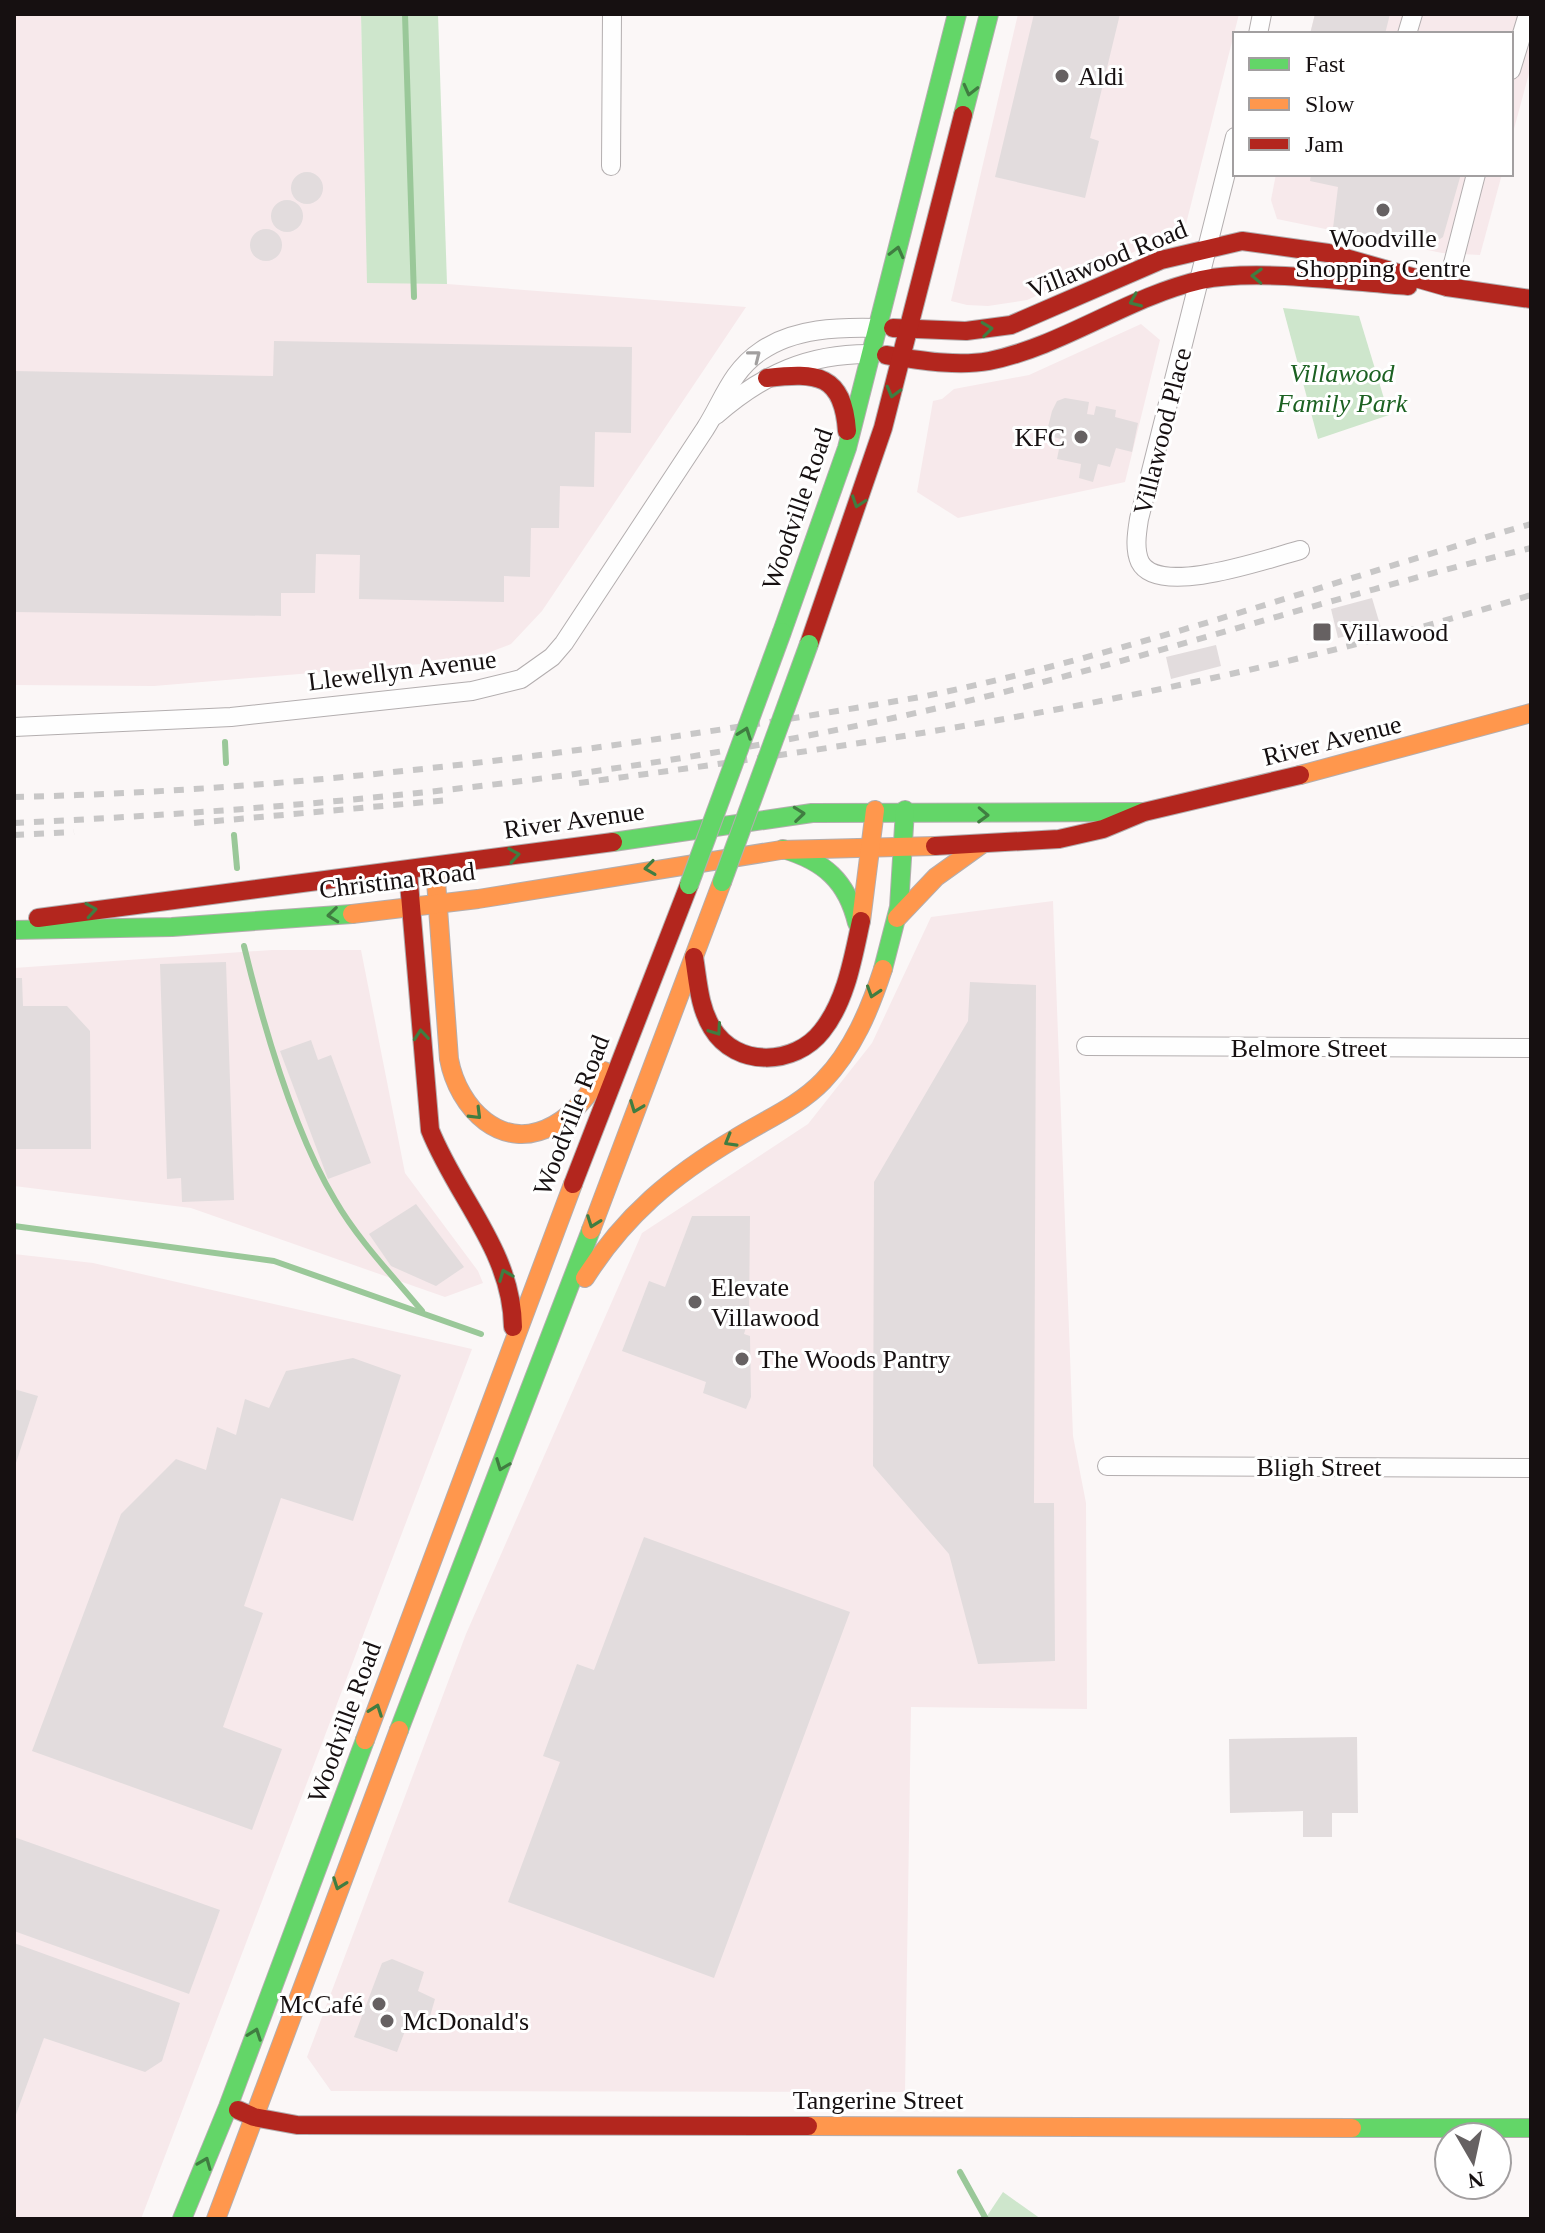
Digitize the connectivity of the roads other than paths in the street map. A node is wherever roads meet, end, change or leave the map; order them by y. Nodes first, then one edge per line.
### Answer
1 (612, 14) edge
2 (957, 14) edge
3 (989, 14) edge
4 (1528, 14) edge
5 (1513, 63) edge
6 (1233, 146) edge
7 (611, 166) dead end
8 (1475, 176) edge
9 (1210, 246) junction
10 (1201, 280) junction
11 (1447, 287) junction
12 (1531, 299) edge
13 (878, 328) junction
14 (910, 329) junction
15 (872, 354) junction
16 (903, 357) junction
17 (767, 378) junction
18 (711, 419) junction
19 (847, 448) junction
20 (1300, 550) dead end
21 (1531, 713) edge
22 (14, 727) edge
23 (875, 810) junction
24 (905, 810) junction
25 (1144, 812) junction
26 (874, 843) junction
27 (902, 844) junction
28 (982, 844) junction
29 (783, 849) junction
30 (435, 867) junction
31 (408, 871) junction
32 (439, 904) junction
33 (411, 908) junction
34 (897, 918) junction
35 (14, 922) edge
36 (858, 928) junction
37 (14, 930) edge
38 (693, 956) junction
39 (632, 1030) junction
40 (1086, 1046) dead end
41 (1531, 1048) edge
42 (546, 1348) junction
43 (510, 1352) junction
44 (1107, 1466) dead end
45 (1531, 1468) edge
46 (228, 2107) junction
47 (254, 2117) junction
48 (1531, 2128) edge
49 (182, 2219) edge
50 (216, 2219) edge

1 - 7 street
13 -> 2 main road, Woodville Road
3 -> 14 main road, Woodville Road
4 - 5 street
6 - 9 street, Villawood Place
8 - 11 street
9 - 10 street, Villawood Place
9 - 11 main road, Villawood Road
14 -> 9 main road, Villawood Road
11 -> 10 main road, Villawood Road
10 -> 16 main road, Villawood Road
10 - 20 street, Villawood Place
11 - 12 main road, Villawood Road
13 - 14 main road, Villawood Road
13 - 15 main road, Woodville Road
18 -> 13 street, Llewellyn Avenue
14 - 16 main road, Woodville Road
15 - 16 main road, Llewellyn Avenue
15 - 17 street, Llewellyn Avenue
15 - 19 main road, Woodville Road
16 -> 38 main road, Woodville Road, bridge
17 - 18 street, Llewellyn Avenue
17 - 19 main road
18 - 22 street, Llewellyn Avenue
39 -> 19 main road, Woodville Road, bridge
21 - 25 main road, River Avenue
23 - 24 main road, River Avenue
23 - 26 main road
30 -> 23 main road, River Avenue
24 -> 25 main road, River Avenue
24 - 27 main road
25 - 28 main road, River Avenue
26 - 27 main road, River Avenue
26 - 29 main road, River Avenue
26 - 36 main road
27 - 28 main road, River Avenue
27 - 34 main road
28 - 34 main road
29 -> 32 main road, Christina Road
29 - 36 main road
30 - 31 main road, River Avenue
30 - 32 main road
31 - 33 main road
35 -> 31 main road, River Avenue
32 - 33 main road, Christina Road
32 -> 39 main road
33 -> 37 main road, Christina Road
43 -> 33 main road
34 -> 42 main road
38 -> 36 main road
38 -> 42 main road, Woodville Road
39 - 43 main road, Woodville Road
40 - 41 street, Belmore Street
42 -> 47 main road, Woodville Road
46 -> 43 main road, Woodville Road
44 - 45 street, Bligh Street
46 - 47 main road, Tangerine Street
49 -> 46 main road, Woodville Road
47 - 48 main road, Tangerine Street
47 - 50 main road, Woodville Road

